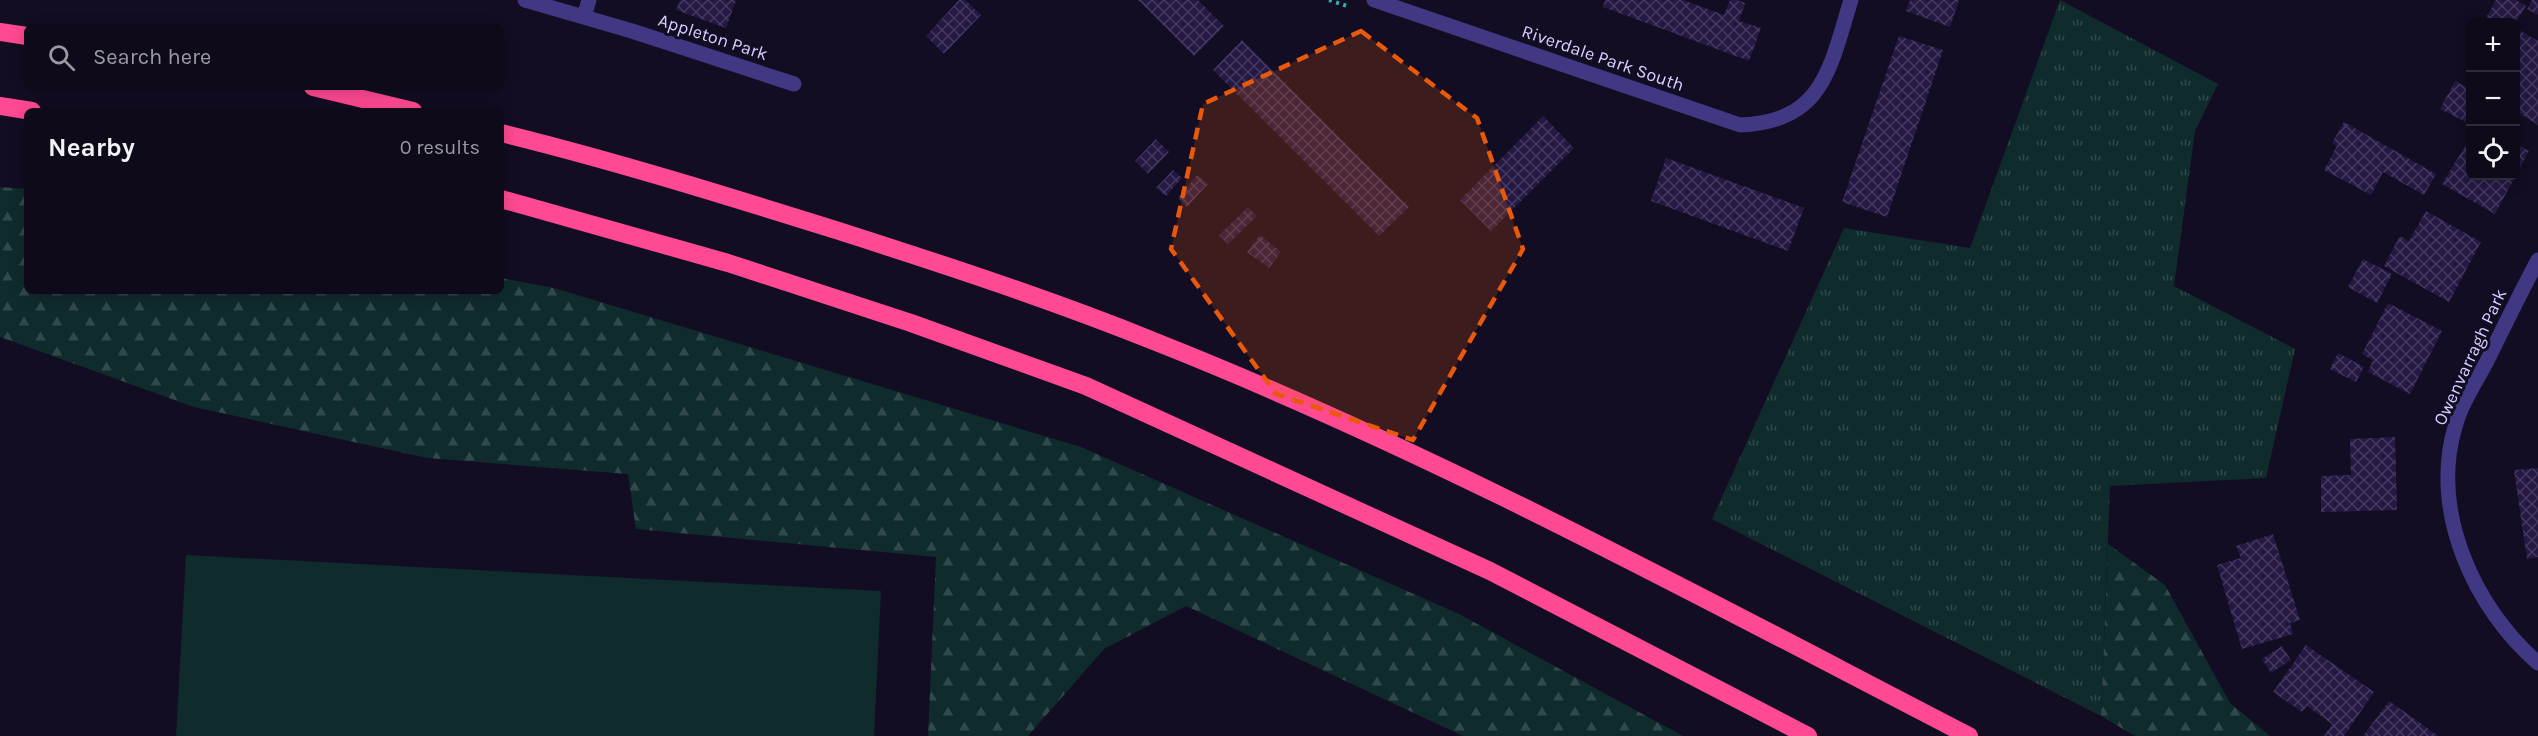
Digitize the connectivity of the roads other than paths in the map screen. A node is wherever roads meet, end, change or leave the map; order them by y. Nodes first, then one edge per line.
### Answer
1 (525, 0) edge
2 (589, 0) edge
3 (1374, 0) edge
4 (1851, 0) edge
5 (584, 17) junction
6 (0, 32) edge
7 (24, 36) edge
8 (794, 84) dead end
9 (326, 90) edge
10 (0, 106) edge
11 (400, 108) edge
12 (24, 110) edge
13 (504, 134) edge
14 (504, 200) edge
15 (2538, 260) edge
16 (2538, 663) edge
17 (1808, 736) edge
18 (1969, 736) edge

1 - 5 street, Appleton Park
2 - 5 street
3 - 4 street, Riverdale Park South
5 - 8 street, Appleton Park
6 - 7 highway
9 - 11 highway
10 - 12 highway
13 - 18 highway
14 - 17 highway
15 - 16 street, Owenvarragh Park

